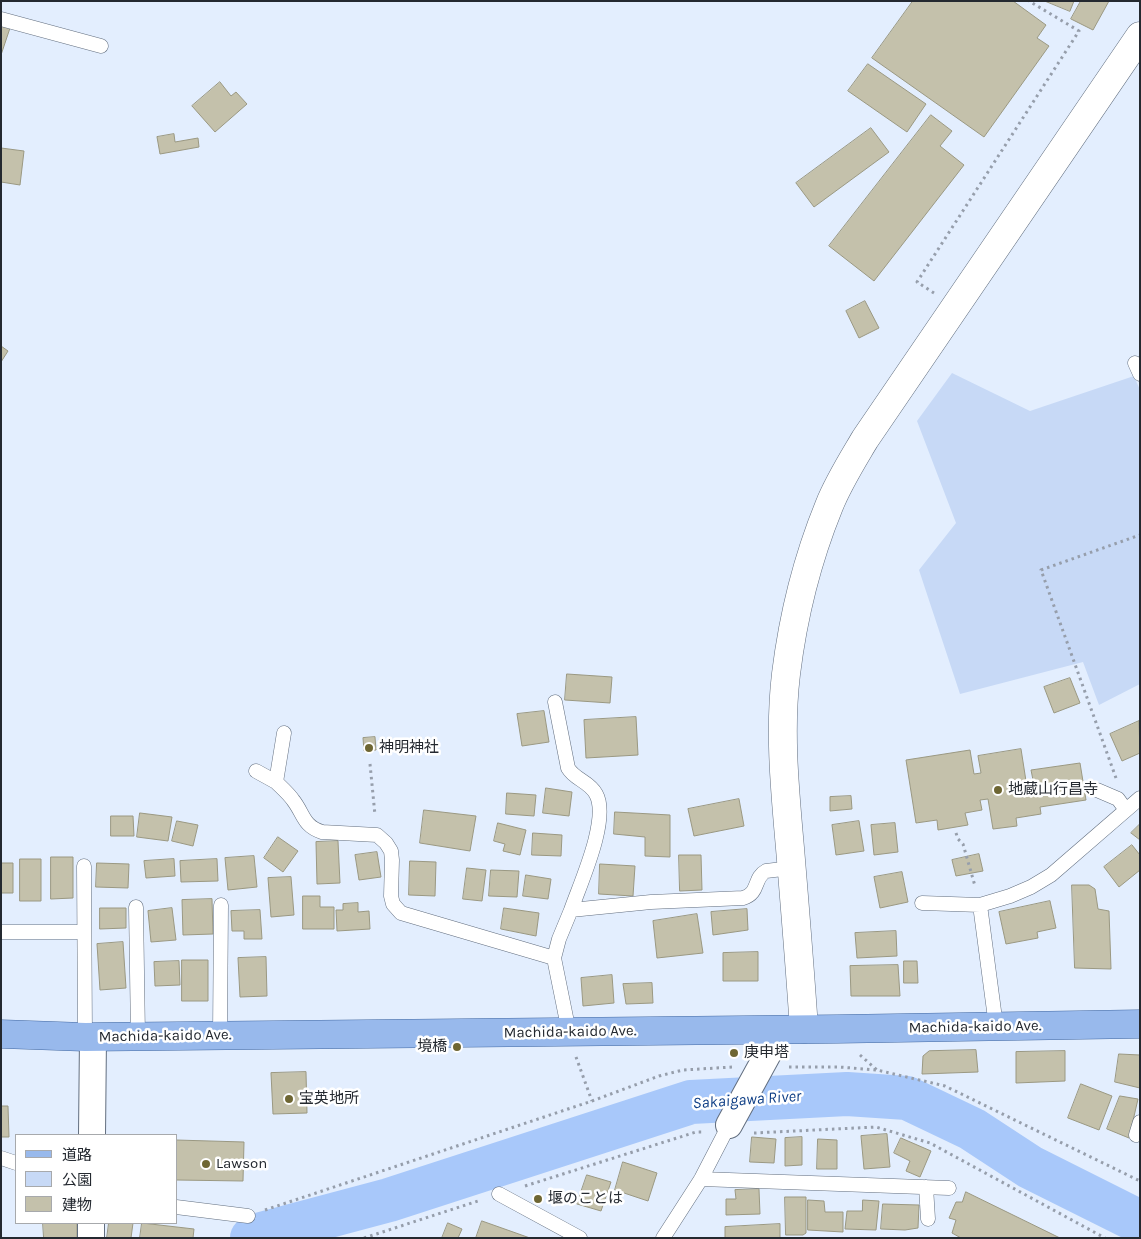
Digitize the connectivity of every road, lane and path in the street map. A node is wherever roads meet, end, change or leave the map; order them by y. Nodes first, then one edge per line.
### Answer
1 (1029, 1) edge
2 (1, 19) edge
3 (1140, 36) edge
4 (101, 46) dead end
5 (956, 306) junction
6 (1140, 535) edge
7 (555, 702) dead end
8 (284, 733) dead end
9 (370, 764) dead end
10 (256, 771) dead end
11 (276, 782) junction
12 (1119, 785) dead end
13 (1097, 790) dead end
14 (1140, 798) edge
15 (1126, 810) junction
16 (956, 833) dead end
17 (377, 835) junction
18 (84, 866) dead end
19 (792, 868) junction
20 (972, 876) dead end
21 (922, 903) dead end
22 (221, 905) dead end
23 (980, 905) junction
24 (136, 907) dead end
25 (571, 910) junction
26 (1, 932) edge
27 (84, 932) junction
28 (554, 958) junction
29 (1140, 1024) edge
30 (996, 1026) junction
31 (792, 1029) junction
32 (1, 1034) edge
33 (220, 1035) junction
34 (138, 1036) junction
35 (89, 1037) junction
36 (572, 1044) junction
37 (857, 1052) dead end
38 (877, 1070) junction
39 (756, 1076) junction
40 (592, 1101) junction
41 (727, 1130) junction
42 (92, 1134) edge
43 (1, 1158) edge
44 (15, 1164) edge
45 (701, 1179) junction
46 (1140, 1181) edge
47 (926, 1187) junction
48 (949, 1188) dead end
49 (499, 1194) junction
50 (178, 1207) edge
51 (248, 1216) joint
52 (928, 1219) dead end
53 (91, 1224) edge
54 (91, 1238) edge
55 (364, 1238) edge
56 (580, 1238) edge
57 (663, 1238) edge
58 (1104, 1238) edge

1 - 5 path
2 - 4 lane
3 - 5 street
5 - 19 street
6 - 12 path
7 - 25 lane
8 - 11 lane
9 - 17 path
10 - 11 lane
11 - 17 lane
13 - 15 lane
14 - 15 lane
15 - 23 lane
16 - 20 path
17 - 28 lane
18 - 27 lane
19 - 25 lane
19 - 31 street
21 - 23 lane
22 - 33 lane
23 - 30 lane
24 - 34 lane
25 - 28 lane
26 - 27 lane
27 - 35 lane
28 - 36 lane
29 - 30 main road, Machida-kaido Ave.
30 - 31 main road, Machida-kaido Ave.
31 - 36 main road, Machida-kaido Ave.
31 - 39 street
32 - 35 main road, Machida-kaido Ave.
33 - 34 main road, Machida-kaido Ave.
33 - 36 main road, Machida-kaido Ave.
34 - 35 main road, Machida-kaido Ave.
35 - 42 street
36 - 40 path
37 - 38 path
38 - 39 path
38 - 46 path
39 - 40 path
39 - 41 street
40 - 51 path
41 - 45 lane
41 - 49 path
41 - 58 path
43 - 44 lane
45 - 47 lane
45 - 57 lane
47 - 48 lane
47 - 52 lane
49 - 55 path
49 - 56 lane
50 - 51 lane
53 - 54 street

